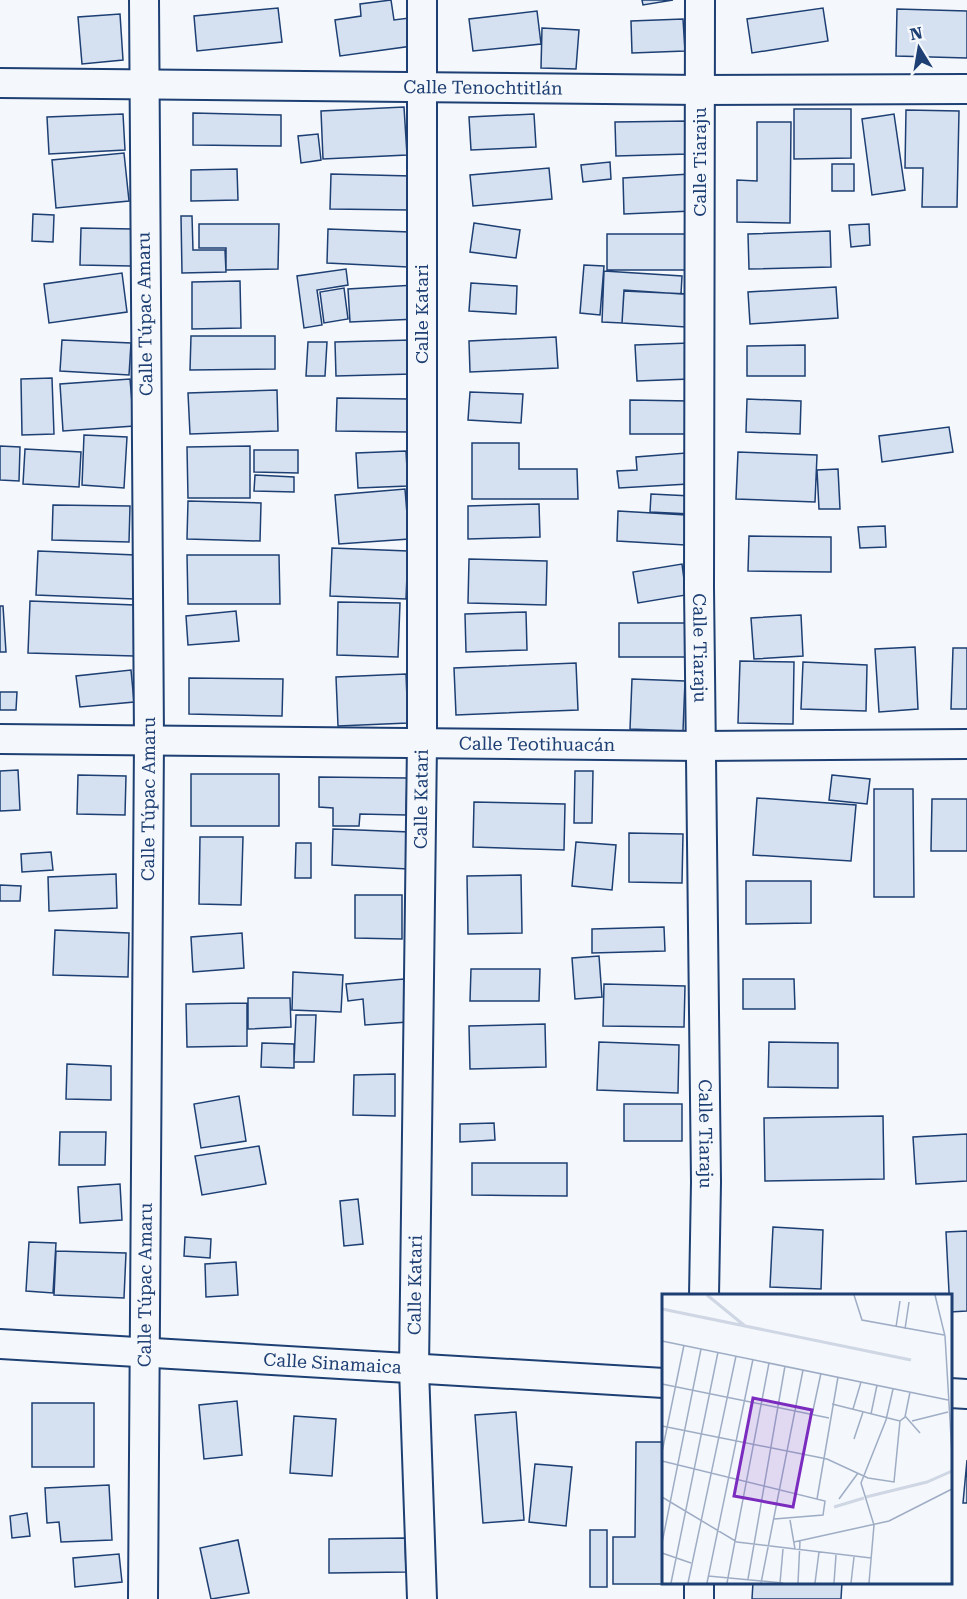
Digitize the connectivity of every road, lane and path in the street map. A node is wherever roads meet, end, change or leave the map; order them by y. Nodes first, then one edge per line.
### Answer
1 (144, 0) edge
2 (422, 0) edge
3 (700, 0) edge
4 (0, 83) edge
5 (143, 84) junction
6 (423, 88) junction
7 (967, 89) edge
8 (700, 90) junction
9 (0, 739) edge
10 (149, 741) junction
11 (422, 743) junction
12 (967, 744) edge
13 (701, 746) junction
14 (704, 1294) edge
15 (0, 1344) edge
16 (145, 1352) junction
17 (414, 1369) junction
18 (662, 1383) edge
19 (143, 1599) edge
20 (422, 1599) edge

1 - 5 street, Calle Túpac Amaru
2 - 6 street, Calle Katari
3 - 8 street, Calle Tiaraju
4 - 5 street, Calle Tenochtitlán
5 - 6 street, Calle Tenochtitlán
5 - 10 street, Calle Túpac Amaru
6 - 8 street, Calle Tenochtitlán
6 - 11 street, Calle Katari
7 - 8 street, Calle Tenochtitlán
8 - 13 street, Calle Tiaraju
9 - 10 street, Calle Teotihuacán
10 - 11 street, Calle Teotihuacán
10 - 16 street, Calle Túpac Amaru
11 - 13 street, Calle Teotihuacán
11 - 17 street, Calle Katari
12 - 13 street, Calle Teotihuacán
13 - 14 street, Calle Tiaraju
15 - 16 street, Calle Sinamaica
16 - 17 street, Calle Sinamaica
16 - 19 street, Calle Túpac Amaru
17 - 18 street, Calle Sinamaica
17 - 20 street, Calle Katari

